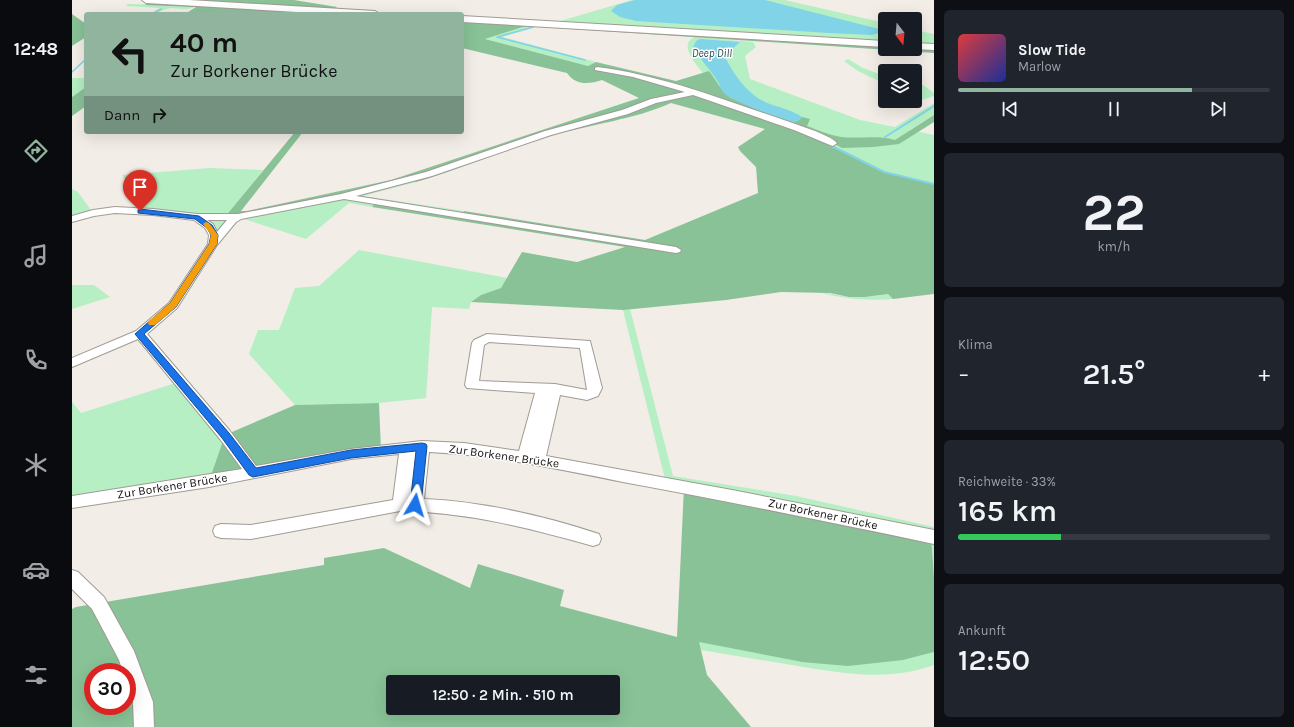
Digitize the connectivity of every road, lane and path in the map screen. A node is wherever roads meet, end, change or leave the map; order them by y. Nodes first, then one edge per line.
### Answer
1 (146, 0) edge
2 (151, 0) edge
3 (343, 12) edge
4 (464, 19) edge
5 (878, 44) edge
6 (922, 46) edge
7 (934, 47) edge
8 (597, 69) dead end
9 (695, 92) junction
10 (833, 143) dead end
11 (342, 197) junction
12 (197, 217) junction
13 (238, 217) junction
14 (72, 219) edge
15 (213, 244) junction
16 (676, 250) dead end
17 (140, 334) junction
18 (72, 363) edge
19 (549, 388) junction
20 (415, 447) junction
21 (532, 459) junction
22 (253, 472) junction
23 (72, 502) edge
24 (408, 505) junction
25 (222, 531) dead end
26 (934, 537) edge
27 (593, 539) dead end
28 (72, 577) edge
29 (144, 727) edge

1 - 2 main road
2 - 3 main road
4 - 5 main road
6 - 7 main road
8 - 9 street
9 - 10 street
9 - 11 street
11 - 13 street
11 - 16 street
12 - 13 street
12 - 14 street
12 - 15 street
13 - 15 street
15 - 17 street
17 - 18 street
17 - 22 street
19 - 19 street
19 - 21 street
20 - 21 street, Zur Borkener Brücke
20 - 22 street, Zur Borkener Brücke
20 - 24 street
21 - 26 street, Zur Borkener Brücke
22 - 23 street, Zur Borkener Brücke
24 - 25 street
24 - 27 street
28 - 29 street

